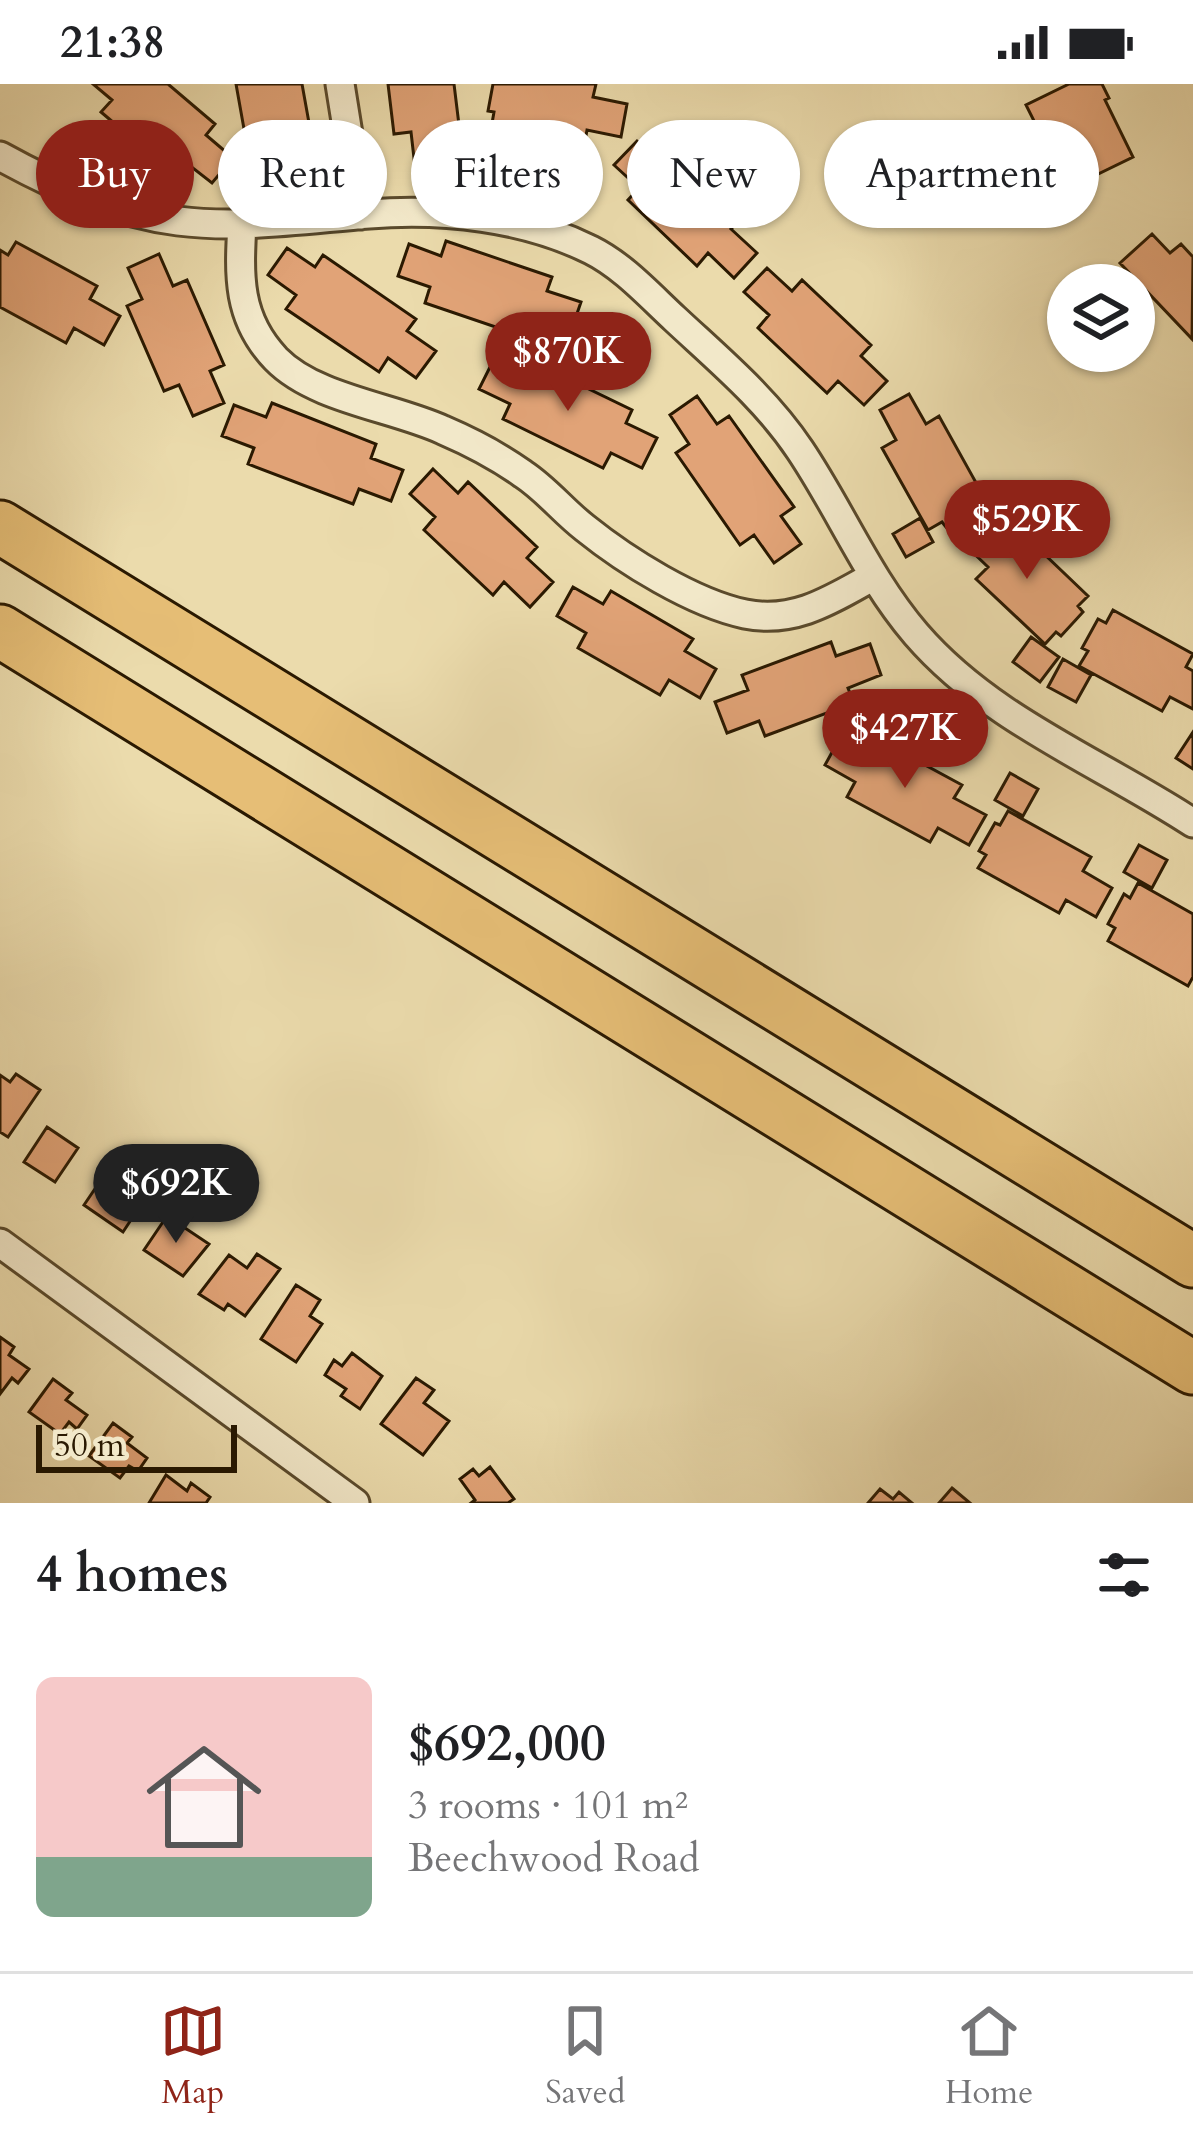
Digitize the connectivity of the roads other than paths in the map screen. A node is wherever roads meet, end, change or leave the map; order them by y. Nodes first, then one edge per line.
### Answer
1 (340, 84) edge
2 (346, 120) edge
3 (0, 156) edge
4 (387, 214) edge
5 (218, 223) edge
6 (242, 228) edge
7 (0, 527) edge
8 (872, 577) junction
9 (0, 631) edge
10 (1193, 823) edge
11 (0, 1243) edge
12 (1193, 1261) edge
13 (1193, 1368) edge
14 (355, 1503) edge

1 - 2 street
3 - 5 street
4 - 8 street
6 - 8 street
7 - 12 highway
8 - 10 street
9 - 13 highway
11 - 14 street

